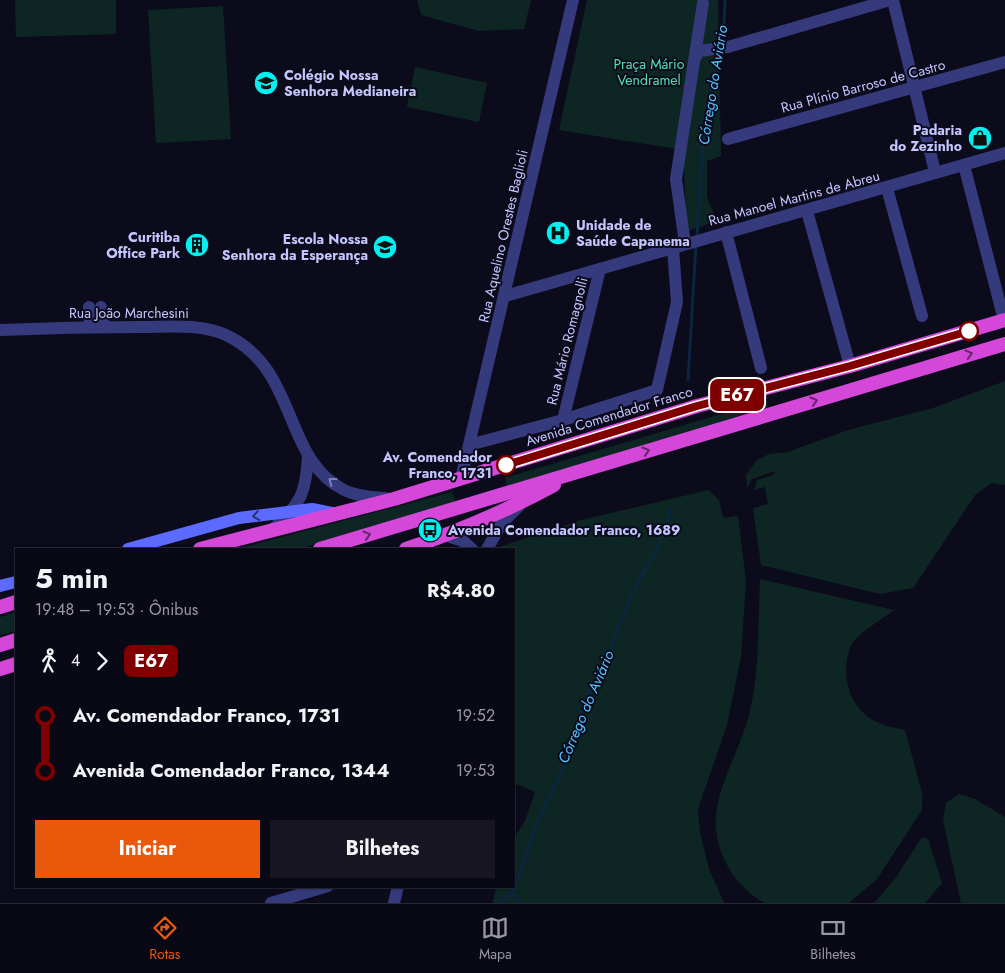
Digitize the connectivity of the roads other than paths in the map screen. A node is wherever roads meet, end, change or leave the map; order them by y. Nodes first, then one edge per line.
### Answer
1 (573, 0) edge
2 (892, 0) edge
3 (703, 3) dead end
4 (695, 58) junction
5 (1005, 62) edge
6 (913, 88) junction
7 (728, 139) dead end
8 (1005, 153) edge
9 (964, 164) junction
10 (935, 172) junction
11 (887, 188) junction
12 (807, 211) junction
13 (722, 233) junction
14 (683, 245) junction
15 (600, 269) junction
16 (504, 296) junction
17 (922, 316) dead end
18 (1005, 320) edge
19 (90, 327) junction
20 (104, 327) junction
21 (0, 330) edge
22 (1005, 344) edge
23 (850, 366) junction
24 (761, 368) dead end
25 (563, 420) junction
26 (469, 445) junction
27 (308, 455) junction
28 (578, 471) junction
29 (461, 479) junction
30 (394, 499) junction
31 (525, 501) junction
32 (292, 510) junction
33 (339, 514) junction
34 (272, 530) junction
35 (447, 536) junction
36 (131, 548) edge
37 (204, 548) edge
38 (323, 548) edge
39 (409, 548) edge
40 (471, 548) edge
41 (488, 548) edge
42 (15, 582) edge
43 (0, 586) edge
44 (15, 602) edge
45 (0, 607) edge
46 (15, 640) edge
47 (0, 645) edge
48 (15, 664) edge
49 (0, 669) edge
50 (321, 888) edge
51 (398, 888) edge
52 (271, 903) edge
53 (394, 903) edge

1 - 16 street, Rua Aquelino Orestes Baglioli
2 - 4 street
2 - 6 street
3 - 4 street
4 - 14 street
5 - 6 street, Rua Plínio Barroso de Castro
6 - 7 street, Rua Plínio Barroso de Castro
6 - 10 street
8 - 9 street, Rua Manoel Martins de Abreu
9 - 10 street, Rua Manoel Martins de Abreu
9 - 18 street
10 - 11 street, Rua Manoel Martins de Abreu
11 - 12 street, Rua Manoel Martins de Abreu
11 - 17 street
12 - 13 street, Rua Manoel Martins de Abreu
12 - 23 street
13 - 14 street, Rua Manoel Martins de Abreu
13 - 24 street
14 - 15 street, Rua Manoel Martins de Abreu
14 - 25 street
15 - 16 street, Rua Manoel Martins de Abreu
15 - 25 street, Rua Mário Romagnolli
16 - 26 street, Rua Aquelino Orestes Baglioli
18 - 23 highway, Avenida Comendador Franco
19 - 20 street, Rua João Marchesini
19 - 20 street
19 - 21 street, Rua João Marchesini
20 - 27 street, Rua João Marchesini
28 -> 22 highway
23 - 29 highway, Avenida Comendador Franco
25 - 26 street
26 - 29 street, Rua Aquelino Orestes Baglioli
30 -> 27 street, Rua João Marchesini
27 - 32 street, Rua João Marchesini
28 - 31 highway
38 -> 28 highway
29 - 30 highway, Avenida Comendador Franco
30 - 33 highway, Avenida Comendador Franco
31 - 35 highway
31 - 41 street
32 - 33 main road, Avenida Comendador Franco
32 - 34 street, Rua João Marchesini
32 -> 36 main road, Avenida Comendador Franco
33 - 34 highway, Avenida Comendador Franco
34 - 37 highway, Avenida Comendador Franco
35 - 39 highway
35 - 40 street
42 - 43 main road
44 - 45 highway
46 - 47 highway
48 - 49 highway
50 - 52 street
51 - 53 street

